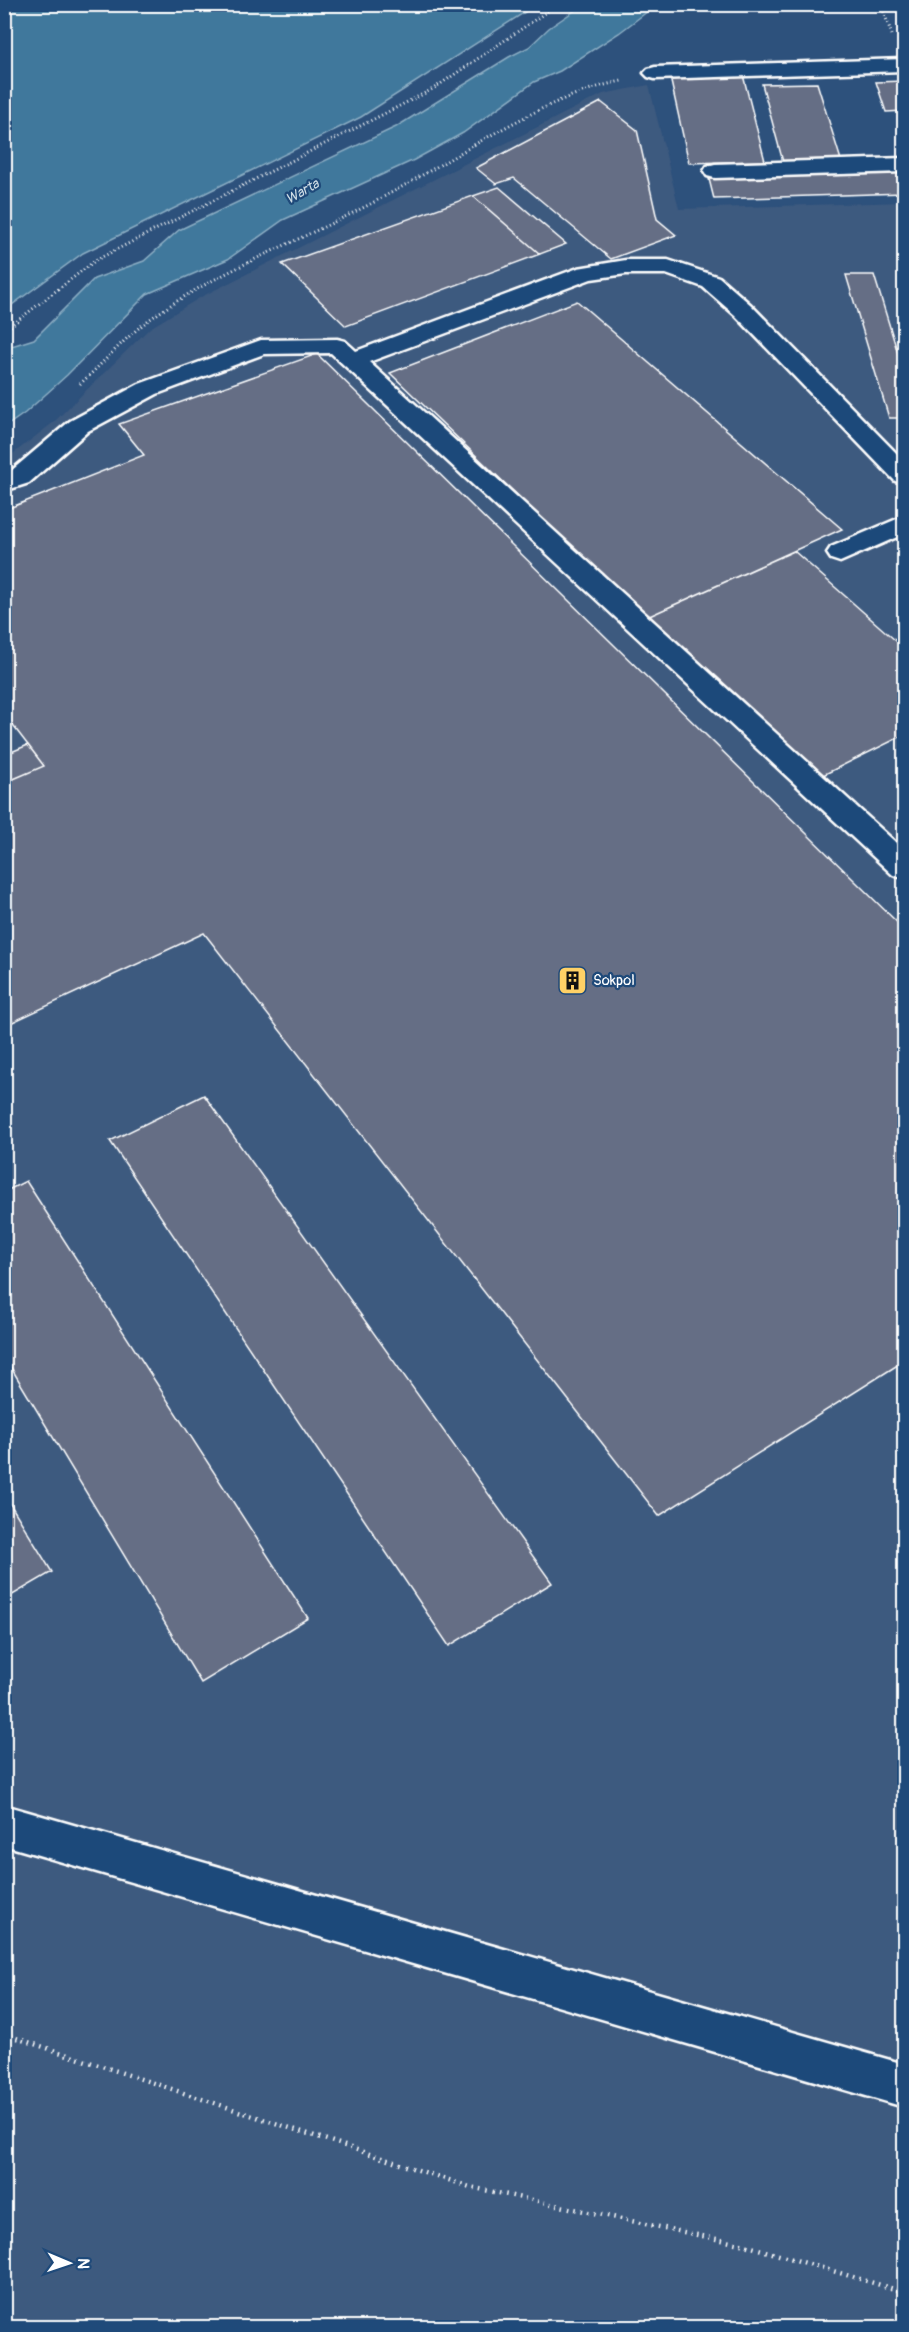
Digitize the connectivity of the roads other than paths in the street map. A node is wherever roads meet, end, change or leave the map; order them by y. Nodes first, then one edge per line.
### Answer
1 (904, 65) edge
2 (655, 74) road end
3 (904, 165) edge
4 (715, 171) dead end
5 (353, 360) junction
6 (904, 475) edge
7 (4, 483) edge
8 (904, 524) edge
9 (840, 553) dead end
10 (904, 867) edge
11 (4, 1825) edge
12 (904, 2086) edge

1 - 2 street
3 - 4 street
5 - 6 street
5 - 7 street
5 - 10 street
8 - 9 street
11 - 12 street

